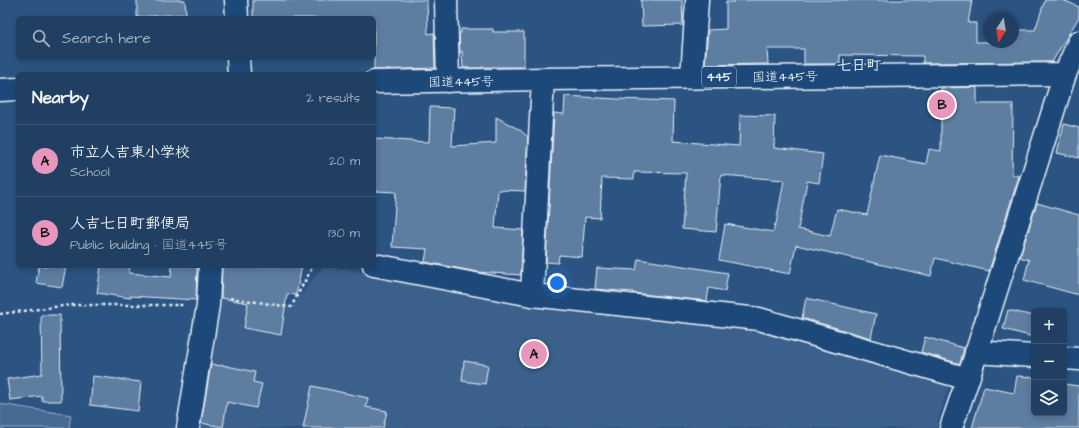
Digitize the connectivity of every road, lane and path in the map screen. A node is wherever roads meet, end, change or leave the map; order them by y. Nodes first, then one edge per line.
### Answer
1 (236, 0) edge
2 (446, 0) edge
3 (697, 0) edge
4 (237, 16) edge
5 (1079, 42) edge
6 (238, 60) edge
7 (239, 72) edge
8 (1065, 74) junction
9 (692, 77) junction
10 (543, 79) junction
11 (448, 81) junction
12 (376, 82) edge
13 (0, 90) edge
14 (16, 90) edge
15 (376, 265) edge
16 (210, 268) edge
17 (311, 268) edge
18 (532, 295) junction
19 (208, 300) junction
20 (0, 314) edge
21 (976, 352) junction
22 (1031, 356) edge
23 (1067, 358) edge
24 (1079, 359) edge
25 (968, 379) junction
26 (188, 428) edge
27 (951, 428) edge

1 - 4 main road
2 - 11 main road
3 - 9 main road
5 - 8 main road
6 - 7 main road
8 - 9 main road, 国道445号 / 445
8 - 21 main road
9 - 10 main road, 国道445号 / 445
10 - 11 main road, 国道445号 / 445
10 - 18 main road
11 - 12 main road, 国道445号 / 445
13 - 14 main road
15 - 18 main road
16 - 19 main road
17 - 19 path
18 - 25 main road
19 - 20 path
19 - 26 main road
21 - 22 main road
21 - 25 main road
23 - 24 main road
25 - 27 main road

